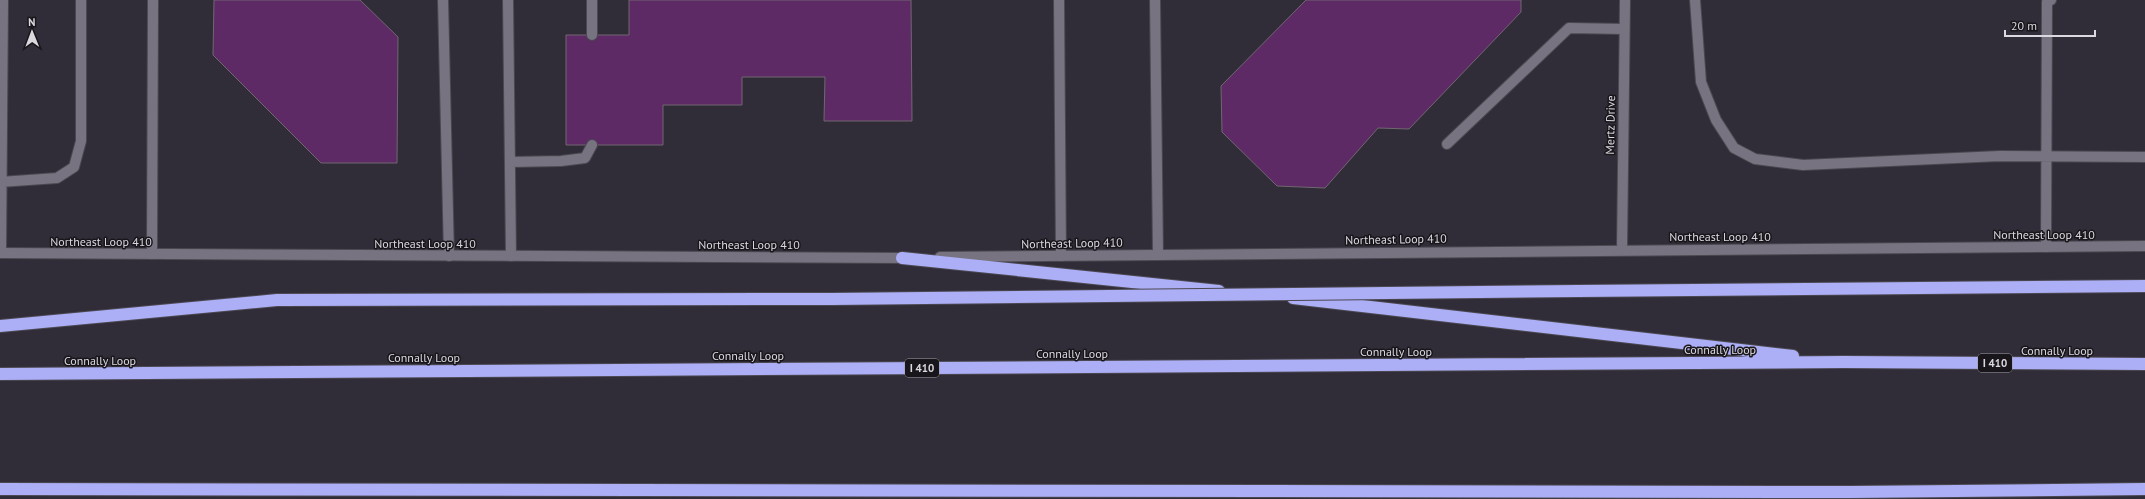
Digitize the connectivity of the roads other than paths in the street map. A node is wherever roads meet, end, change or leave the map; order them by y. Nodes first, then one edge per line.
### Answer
1 (2, 0) edge
2 (81, 0) edge
3 (153, 0) edge
4 (443, 0) edge
5 (508, 0) edge
6 (592, 0) edge
7 (1059, 0) edge
8 (1155, 0) edge
9 (1624, 0) edge
10 (1694, 0) edge
11 (2050, 0) edge
12 (1624, 29) junction
13 (592, 35) dead end
14 (0, 90) edge
15 (1447, 144) dead end
16 (592, 145) dead end
17 (2047, 156) junction
18 (2145, 157) edge
19 (510, 162) junction
20 (1, 182) edge
21 (2145, 246) edge
22 (2046, 247) junction
23 (1622, 250) junction
24 (0, 253) edge
25 (152, 254) junction
26 (1158, 255) junction
27 (448, 256) junction
28 (511, 256) junction
29 (1061, 256) junction
30 (902, 258) junction
31 (2145, 286) edge
32 (0, 326) edge
33 (1844, 362) junction
34 (2145, 364) edge
35 (0, 374) edge
36 (0, 489) edge
37 (2145, 489) edge
38 (1851, 492) junction
39 (1809, 499) edge

1 - 14 main road
2 - 20 main road
3 - 25 main road
4 - 27 main road
5 - 19 main road
6 - 13 main road
7 - 29 main road
8 - 26 main road
9 - 12 main road, Mertz Drive
10 - 17 main road
11 - 17 main road
12 - 15 main road
12 - 23 main road, Mertz Drive
14 - 20 main road
16 - 19 main road
17 - 18 main road
17 - 22 main road
19 - 28 main road
20 - 24 main road
21 - 22 main road, Northeast Loop 410
22 - 23 main road, Northeast Loop 410
23 - 26 main road, Northeast Loop 410
24 - 25 main road, Northeast Loop 410
25 - 27 main road, Northeast Loop 410
26 - 29 main road, Northeast Loop 410
27 - 28 main road, Northeast Loop 410
28 - 30 main road, Northeast Loop 410
29 - 30 main road, Northeast Loop 410
30 - 33 highway
31 - 32 highway, bridge
33 - 34 highway, Connally Loop / I 410
33 - 35 highway, Connally Loop / I 410
36 - 38 highway
37 - 38 highway
38 - 39 highway

